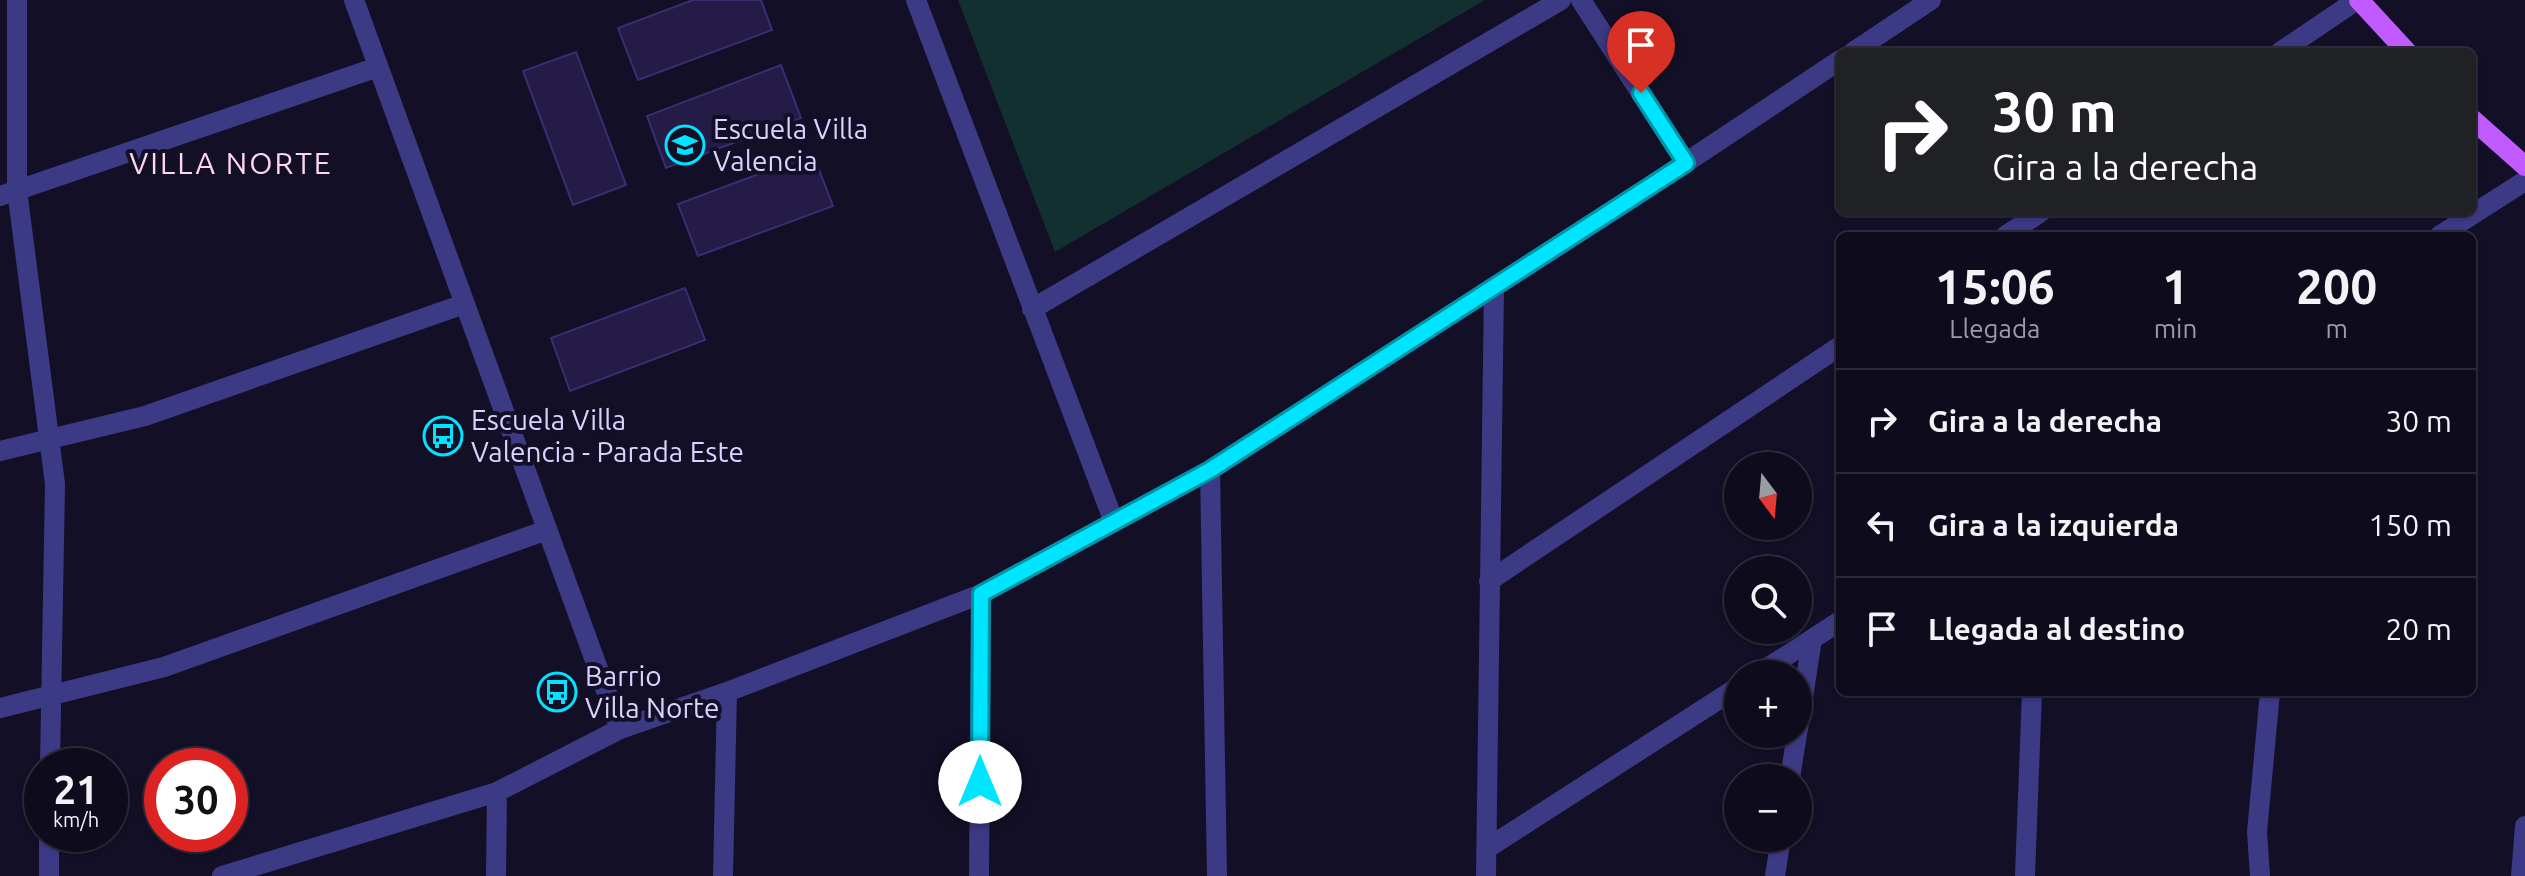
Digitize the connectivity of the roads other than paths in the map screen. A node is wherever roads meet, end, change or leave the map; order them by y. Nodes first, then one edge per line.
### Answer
1 (17, 0) edge
2 (354, 0) edge
3 (916, 0) edge
4 (1561, 0) edge
5 (1581, 0) edge
6 (1931, 0) edge
7 (2358, 0) edge
8 (1859, 48) edge
9 (2286, 48) edge
10 (2403, 48) edge
11 (1836, 63) edge
12 (378, 67) junction
13 (2476, 123) edge
14 (1686, 163) junction
15 (2525, 166) edge
16 (2525, 181) edge
17 (9, 193) edge
18 (2476, 212) edge
19 (2035, 216) edge
20 (2470, 216) edge
21 (2011, 232) edge
22 (2445, 232) edge
23 (1494, 287) junction
24 (464, 304) junction
25 (1032, 309) junction
26 (1836, 349) edge
27 (49, 439) junction
28 (0, 451) edge
29 (1210, 470) junction
30 (1114, 522) junction
31 (547, 530) junction
32 (1489, 581) junction
33 (981, 594) junction
34 (1836, 624) edge
35 (1812, 639) edge
36 (1804, 644) edge
37 (1780, 660) edge
38 (727, 692) junction
39 (51, 695) junction
40 (1724, 696) edge
41 (2032, 696) edge
42 (2270, 696) edge
43 (0, 708) edge
44 (620, 729) junction
45 (50, 748) edge
46 (497, 792) junction
47 (2525, 826) edge
48 (1486, 849) junction
49 (49, 852) edge
50 (1779, 852) edge
51 (49, 876) edge
52 (222, 876) edge
53 (496, 876) edge
54 (723, 876) edge
55 (979, 876) edge
56 (1217, 876) edge
57 (1486, 876) edge
58 (1775, 876) edge
59 (2025, 876) edge
60 (2260, 876) edge
61 (2521, 876) edge

1 - 17 street
2 - 12 street
3 - 25 street
4 - 25 street
5 - 14 street
6 - 8 street
7 - 9 street
7 - 10 main road
11 - 14 street
12 - 17 street
12 - 24 street
13 - 15 main road
14 - 23 street
16 - 18 street
17 - 27 street
19 - 21 street
20 - 22 street
23 - 29 street
23 - 32 street
24 - 27 street
24 - 31 street
25 - 30 street
26 - 32 street
27 - 28 street
27 - 39 street
29 - 30 street
29 - 56 street
30 - 33 street
31 - 39 street
31 - 44 street
32 - 48 street
33 - 38 street
33 - 55 street
34 - 35 street
36 - 37 street
38 - 44 street
38 - 54 street
39 - 43 street
39 - 45 street
40 - 48 street
41 - 59 street
42 - 60 street
44 - 46 street
46 - 52 street
46 - 53 street
47 - 61 street
48 - 57 street
49 - 51 street
50 - 58 street

